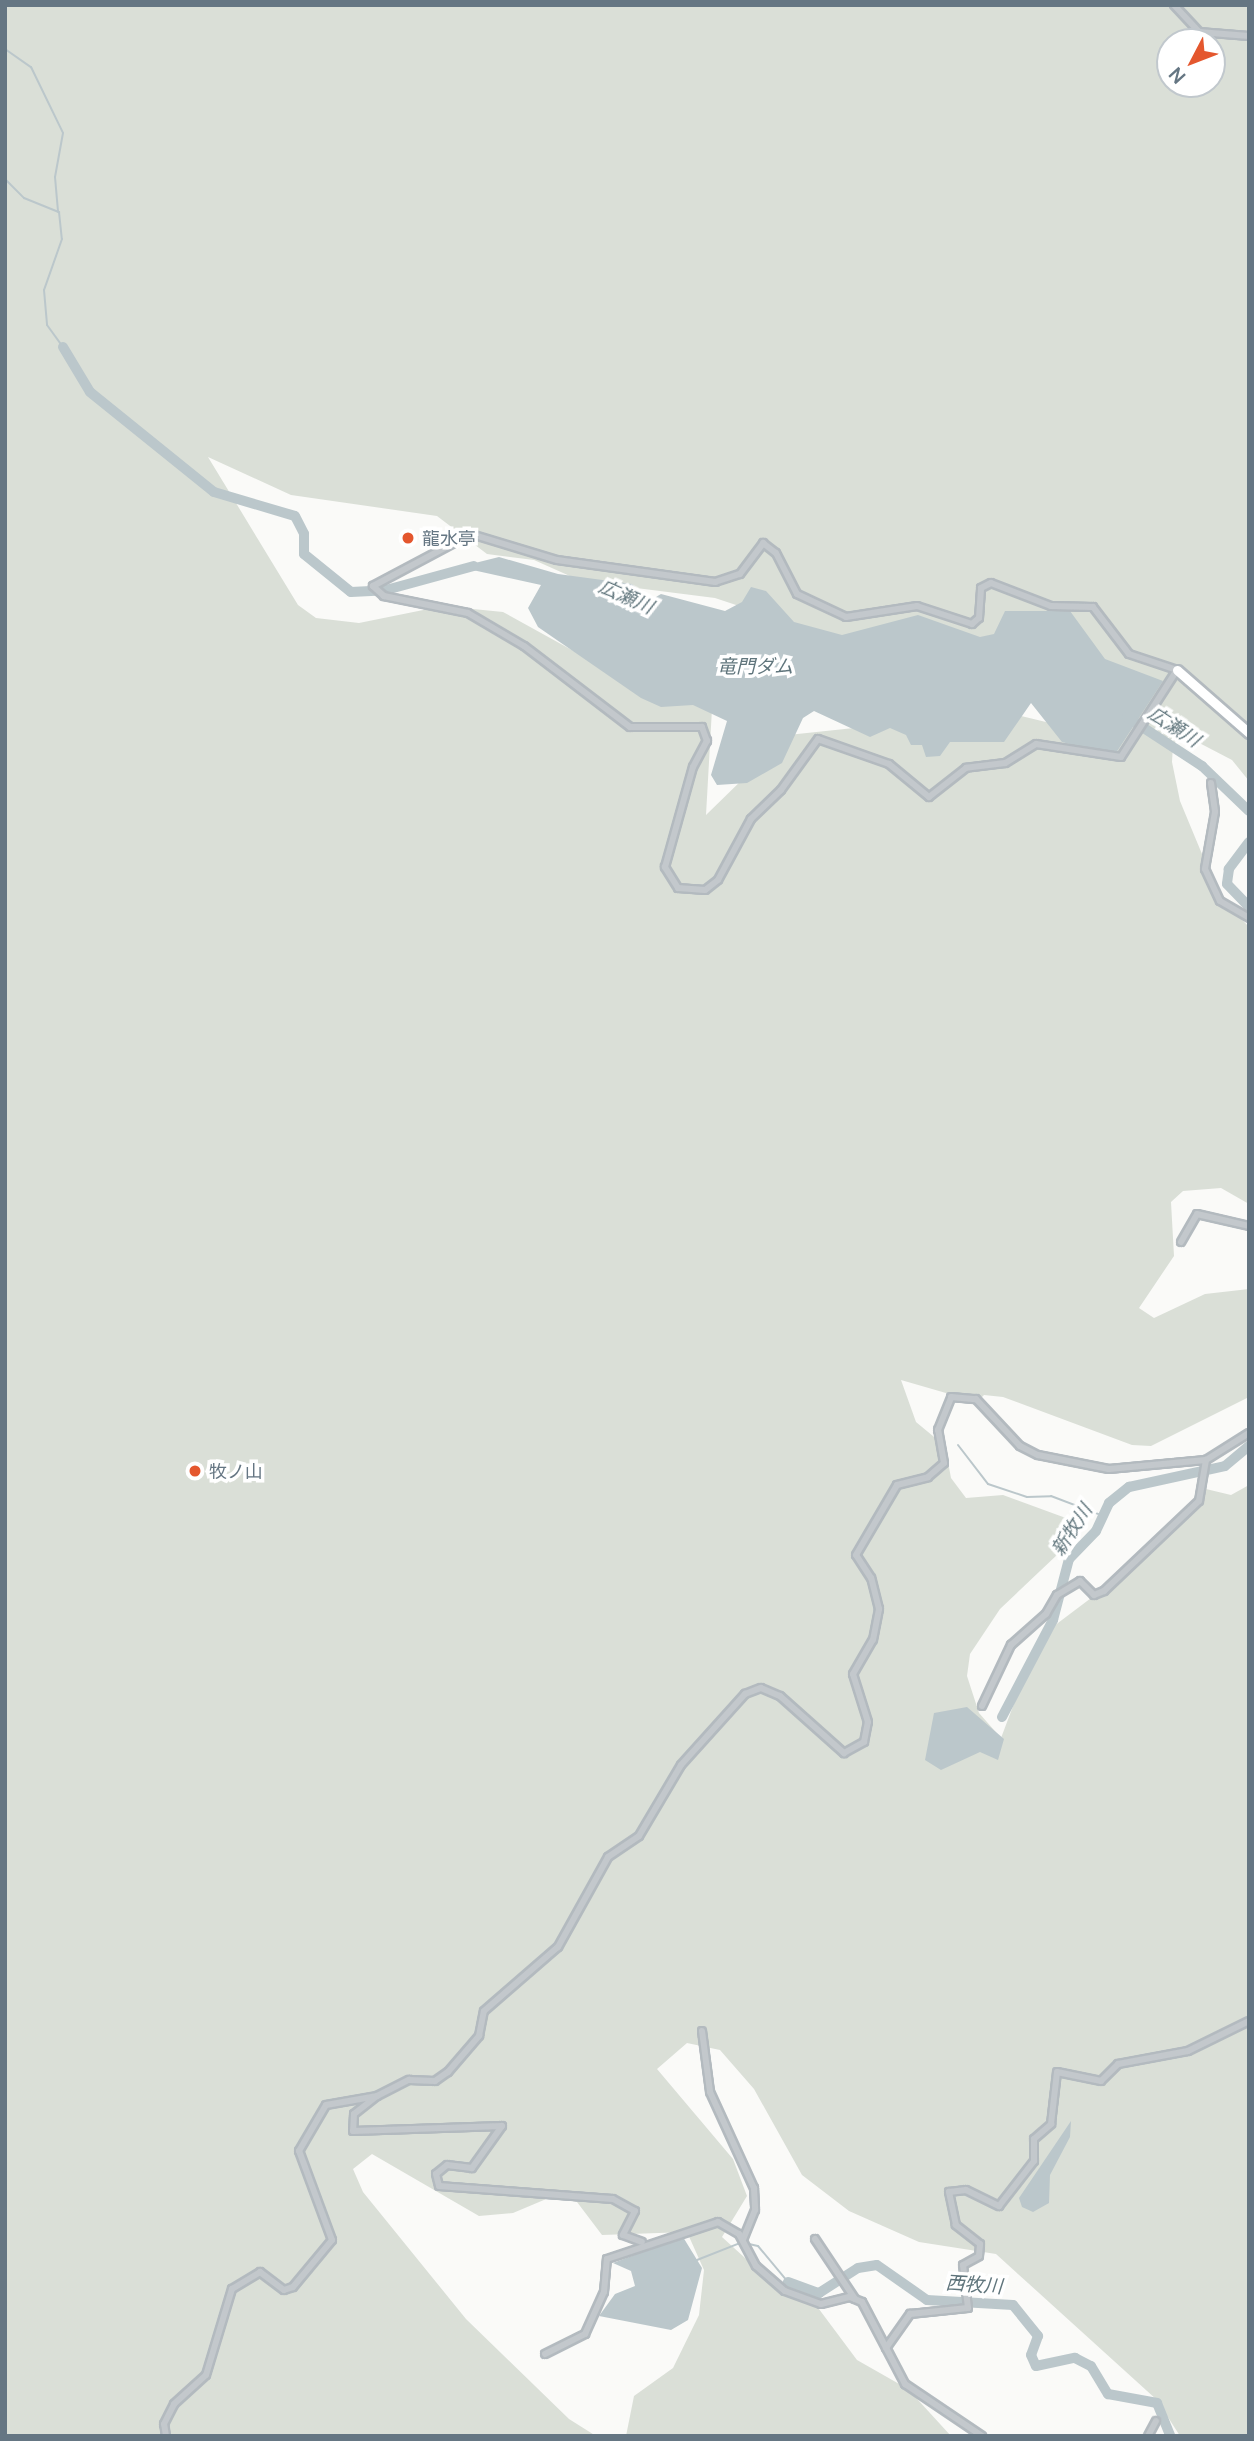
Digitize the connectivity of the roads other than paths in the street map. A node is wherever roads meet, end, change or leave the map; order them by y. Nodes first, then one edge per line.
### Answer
1 (1174, 5) edge
2 (1249, 36) edge
3 (1177, 670) junction
4 (1249, 733) edge
5 (1211, 783) dead end
6 (1249, 918) edge
7 (1249, 1226) edge
8 (1181, 1242) dead end
9 (1249, 1433) edge
10 (1206, 1460) junction
11 (982, 1706) dead end
12 (1249, 2021) edge
13 (702, 2031) dead end
14 (377, 2095) junction
15 (815, 2239) dead end
16 (743, 2240) junction
17 (644, 2242) junction
18 (855, 2299) junction
19 (886, 2348) junction
20 (545, 2354) dead end
21 (1156, 2421) dead end
22 (166, 2436) edge
23 (982, 2436) edge
24 (1148, 2436) edge

1 - 2 street
3 - 3 street
3 - 4 street
5 - 6 street
7 - 8 street
9 - 10 street
10 - 11 street
10 - 14 street
12 - 19 street
13 - 16 street
14 - 17 street
14 - 22 street
15 - 18 street
16 - 17 street
16 - 18 street
17 - 20 street
18 - 19 street
19 - 23 street
21 - 24 street

